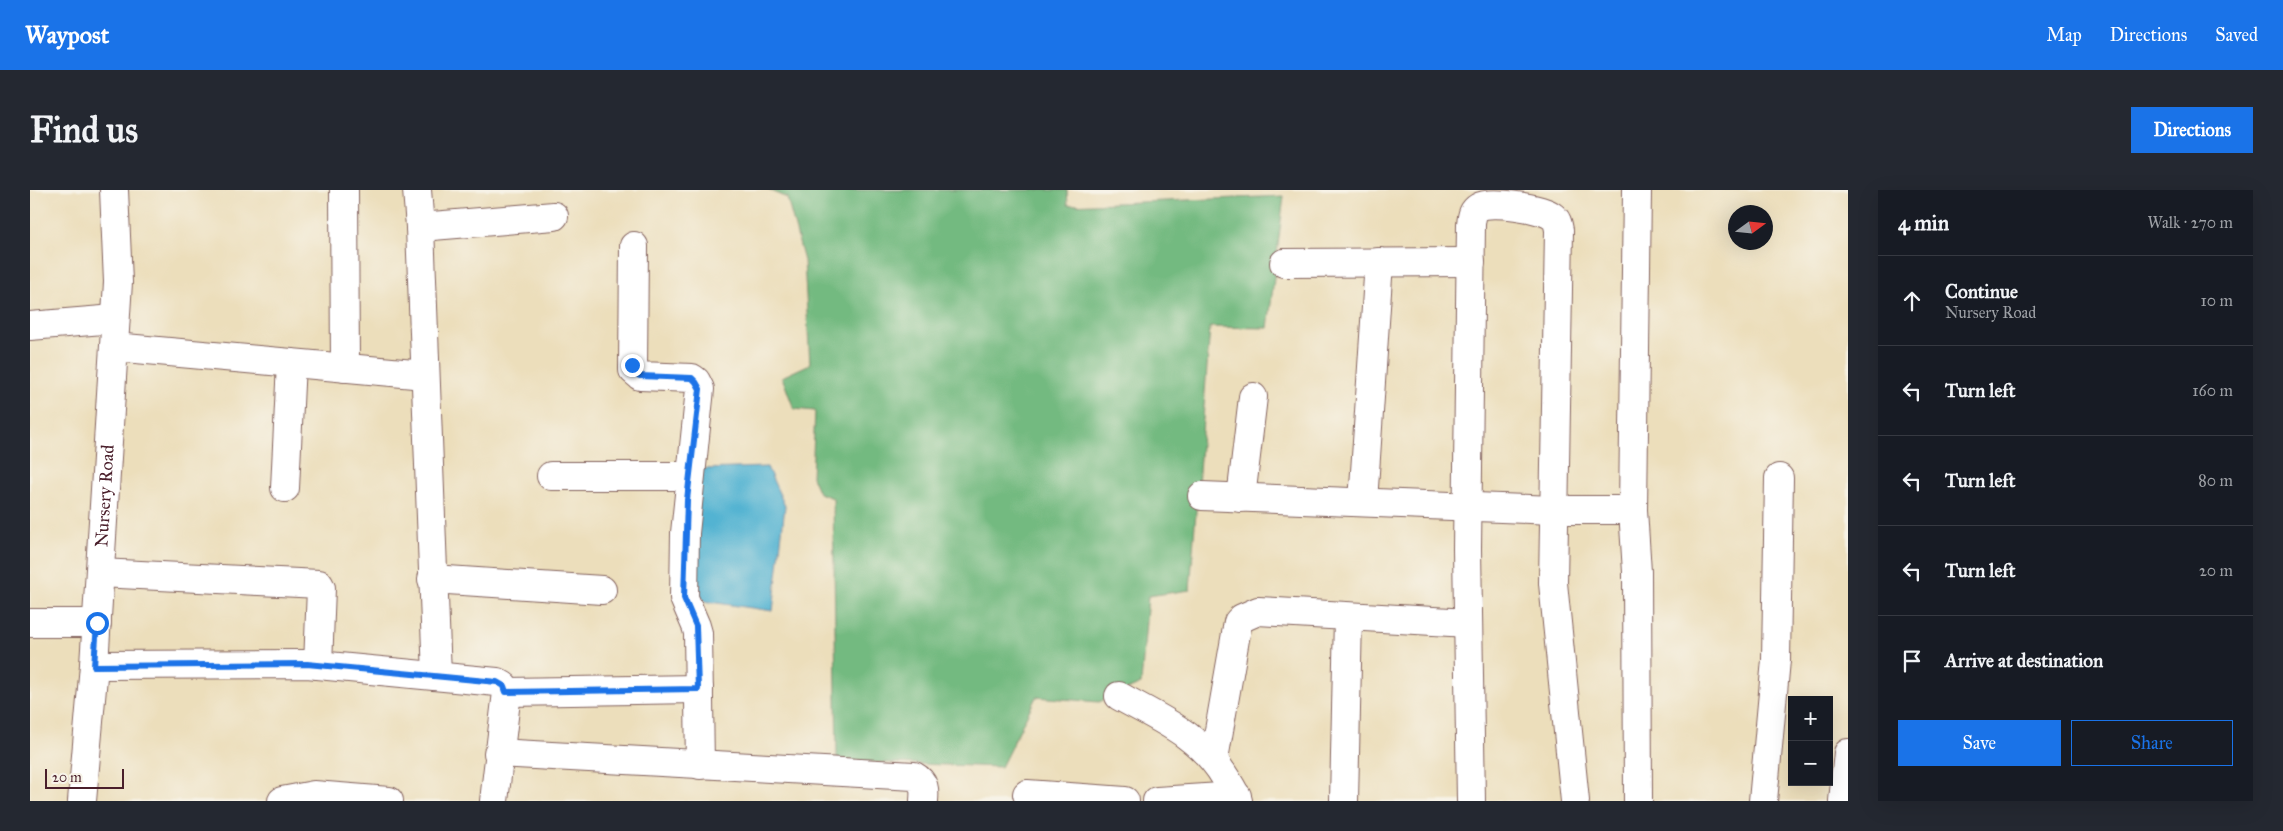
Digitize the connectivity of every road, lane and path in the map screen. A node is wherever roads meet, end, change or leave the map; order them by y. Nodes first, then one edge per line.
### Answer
1 (114, 190) edge
2 (344, 190) edge
3 (417, 190) edge
4 (1637, 190) edge
5 (1516, 198) edge
6 (554, 216) dead end
7 (420, 227) junction
8 (634, 246) dead end
9 (1380, 262) junction
10 (1471, 262) junction
11 (1284, 263) dead end
12 (115, 320) junction
13 (30, 326) edge
14 (114, 346) junction
15 (291, 363) junction
16 (345, 368) junction
17 (426, 375) junction
18 (1253, 397) dead end
19 (551, 476) dead end
20 (690, 476) junction
21 (1779, 478) dead end
22 (285, 488) dead end
23 (1202, 496) dead end
24 (1241, 498) junction
25 (1363, 502) junction
26 (1468, 506) junction
27 (1553, 510) junction
28 (1633, 510) junction
29 (100, 573) junction
30 (432, 579) junction
31 (602, 590) dead end
32 (1348, 616) junction
33 (30, 623) edge
34 (97, 623) junction
35 (1468, 623) junction
36 (318, 665) junction
37 (94, 666) junction
38 (437, 676) junction
39 (698, 689) junction
40 (506, 692) junction
41 (1119, 696) dead end
42 (498, 753) junction
43 (1848, 753) edge
44 (1214, 759) junction
45 (700, 765) junction
46 (1028, 794) dead end
47 (1237, 799) edge
48 (82, 801) edge
49 (282, 801) edge
50 (390, 801) edge
51 (494, 801) edge
52 (924, 801) edge
53 (1124, 801) edge
54 (1157, 801) edge
55 (1344, 801) edge
56 (1471, 801) edge
57 (1575, 801) edge
58 (1638, 801) edge
59 (1763, 801) edge
60 (1843, 801) edge

1 - 12 street, Nursery Road
2 - 16 street
3 - 7 street
4 - 28 street
5 - 10 street
5 - 27 street
6 - 7 street
7 - 17 street
8 - 20 street
9 - 10 street
9 - 11 street
9 - 25 street
10 - 26 street
12 - 13 street
12 - 14 street, Nursery Road
14 - 15 street
14 - 29 street, Nursery Road
15 - 16 street
15 - 22 street
16 - 17 street
17 - 30 street
18 - 24 street
19 - 20 street
20 - 39 street
21 - 59 street
23 - 24 street
24 - 25 street
25 - 26 street
26 - 27 street
26 - 35 street
27 - 28 street
27 - 57 street
28 - 58 street
29 - 34 street, Nursery Road
29 - 36 street
30 - 31 street
30 - 38 street
32 - 35 street
32 - 44 street
32 - 55 street
33 - 34 street
34 - 37 street, Nursery Road
35 - 56 street
36 - 37 street
36 - 38 street
37 - 48 street, Nursery Road
38 - 40 street
39 - 40 street
39 - 45 street
40 - 42 street
41 - 44 street
42 - 45 street
42 - 51 street
43 - 60 street
44 - 47 street
45 - 52 street
46 - 53 street
47 - 54 street
49 - 50 street

